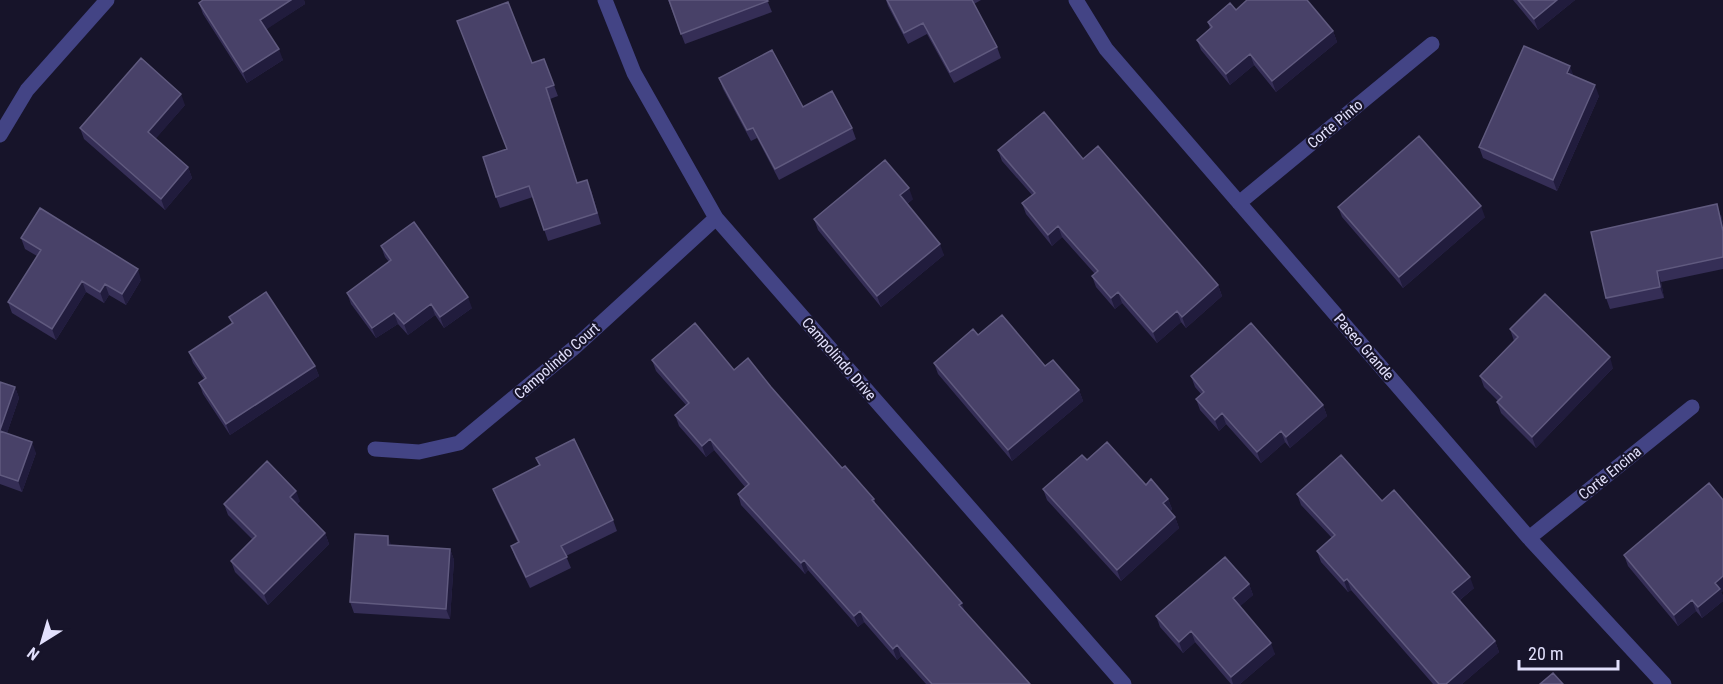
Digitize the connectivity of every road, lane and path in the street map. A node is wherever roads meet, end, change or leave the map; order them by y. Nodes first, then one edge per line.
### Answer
1 (107, 0) edge
2 (605, 0) edge
3 (1076, 0) edge
4 (1432, 44) dead end
5 (0, 135) edge
6 (1239, 203) junction
7 (716, 218) junction
8 (1692, 407) dead end
9 (375, 449) dead end
10 (1529, 538) junction
11 (1124, 684) edge
12 (1664, 684) edge

1 - 5 street
2 - 7 street, Campolindo Drive
3 - 6 street, Paseo Grande
4 - 6 street, Corte Pinto
6 - 10 street, Paseo Grande
7 - 9 street, Campolindo Court
7 - 11 street, Campolindo Drive
8 - 10 street, Corte Encina
10 - 12 street, Paseo Grande

